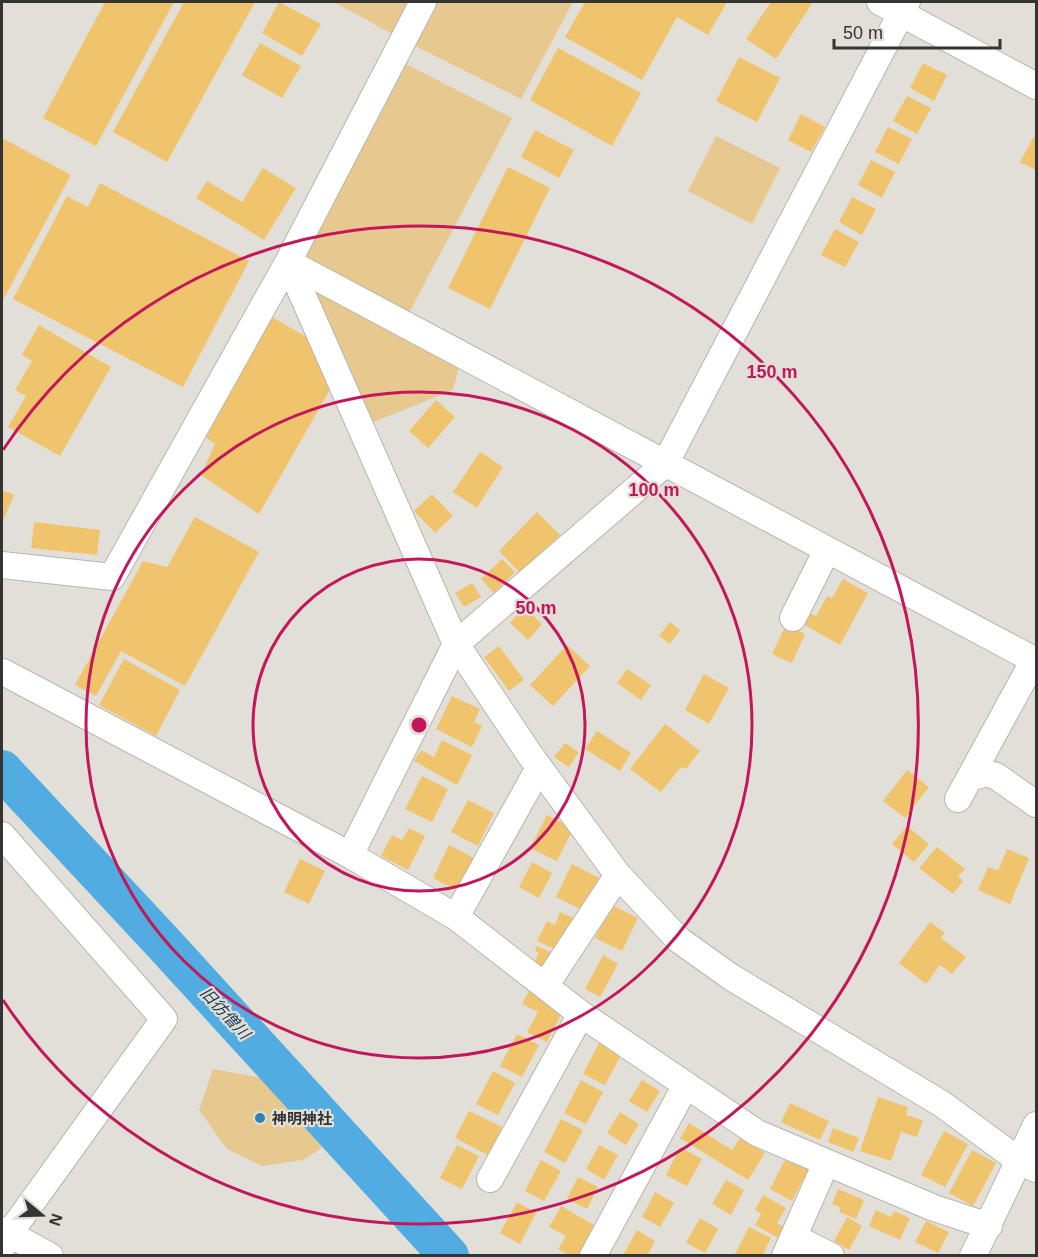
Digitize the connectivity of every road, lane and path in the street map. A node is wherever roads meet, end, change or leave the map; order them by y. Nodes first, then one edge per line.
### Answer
1 (423, 2) edge
2 (896, 5) edge
3 (1036, 86) edge
4 (288, 262) junction
5 (665, 464) junction
6 (827, 550) junction
7 (2, 565) edge
8 (793, 618) dead end
9 (456, 644) junction
10 (1035, 661) edge
11 (3, 672) edge
12 (539, 768) junction
13 (1036, 804) edge
14 (2, 835) edge
15 (350, 855) junction
16 (618, 875) junction
17 (456, 917) junction
18 (545, 986) junction
19 (581, 1014) junction
20 (686, 1085) junction
21 (1036, 1125) edge
22 (826, 1163) junction
23 (1027, 1165) edge
24 (490, 1179) dead end
25 (989, 1226) junction
26 (4, 1237) edge
27 (789, 1246) edge
28 (50, 1256) edge
29 (593, 1256) edge
30 (831, 1256) edge
31 (973, 1256) edge

1 - 4 street
2 - 3 street
2 - 5 street
4 - 5 street
4 - 7 street
4 - 9 street
5 - 6 street
5 - 9 street
6 - 8 street
6 - 10 street
9 - 12 street
9 - 15 street
10 - 13 street
11 - 15 street
12 - 16 street
12 - 17 street
14 - 26 street
15 - 17 street
16 - 18 street
16 - 23 street
17 - 18 street
18 - 19 street
19 - 20 street
19 - 24 street
20 - 22 street
20 - 29 street
21 - 23 street
22 - 25 street
22 - 27 street
23 - 25 street
25 - 31 street
26 - 28 street
27 - 30 street

